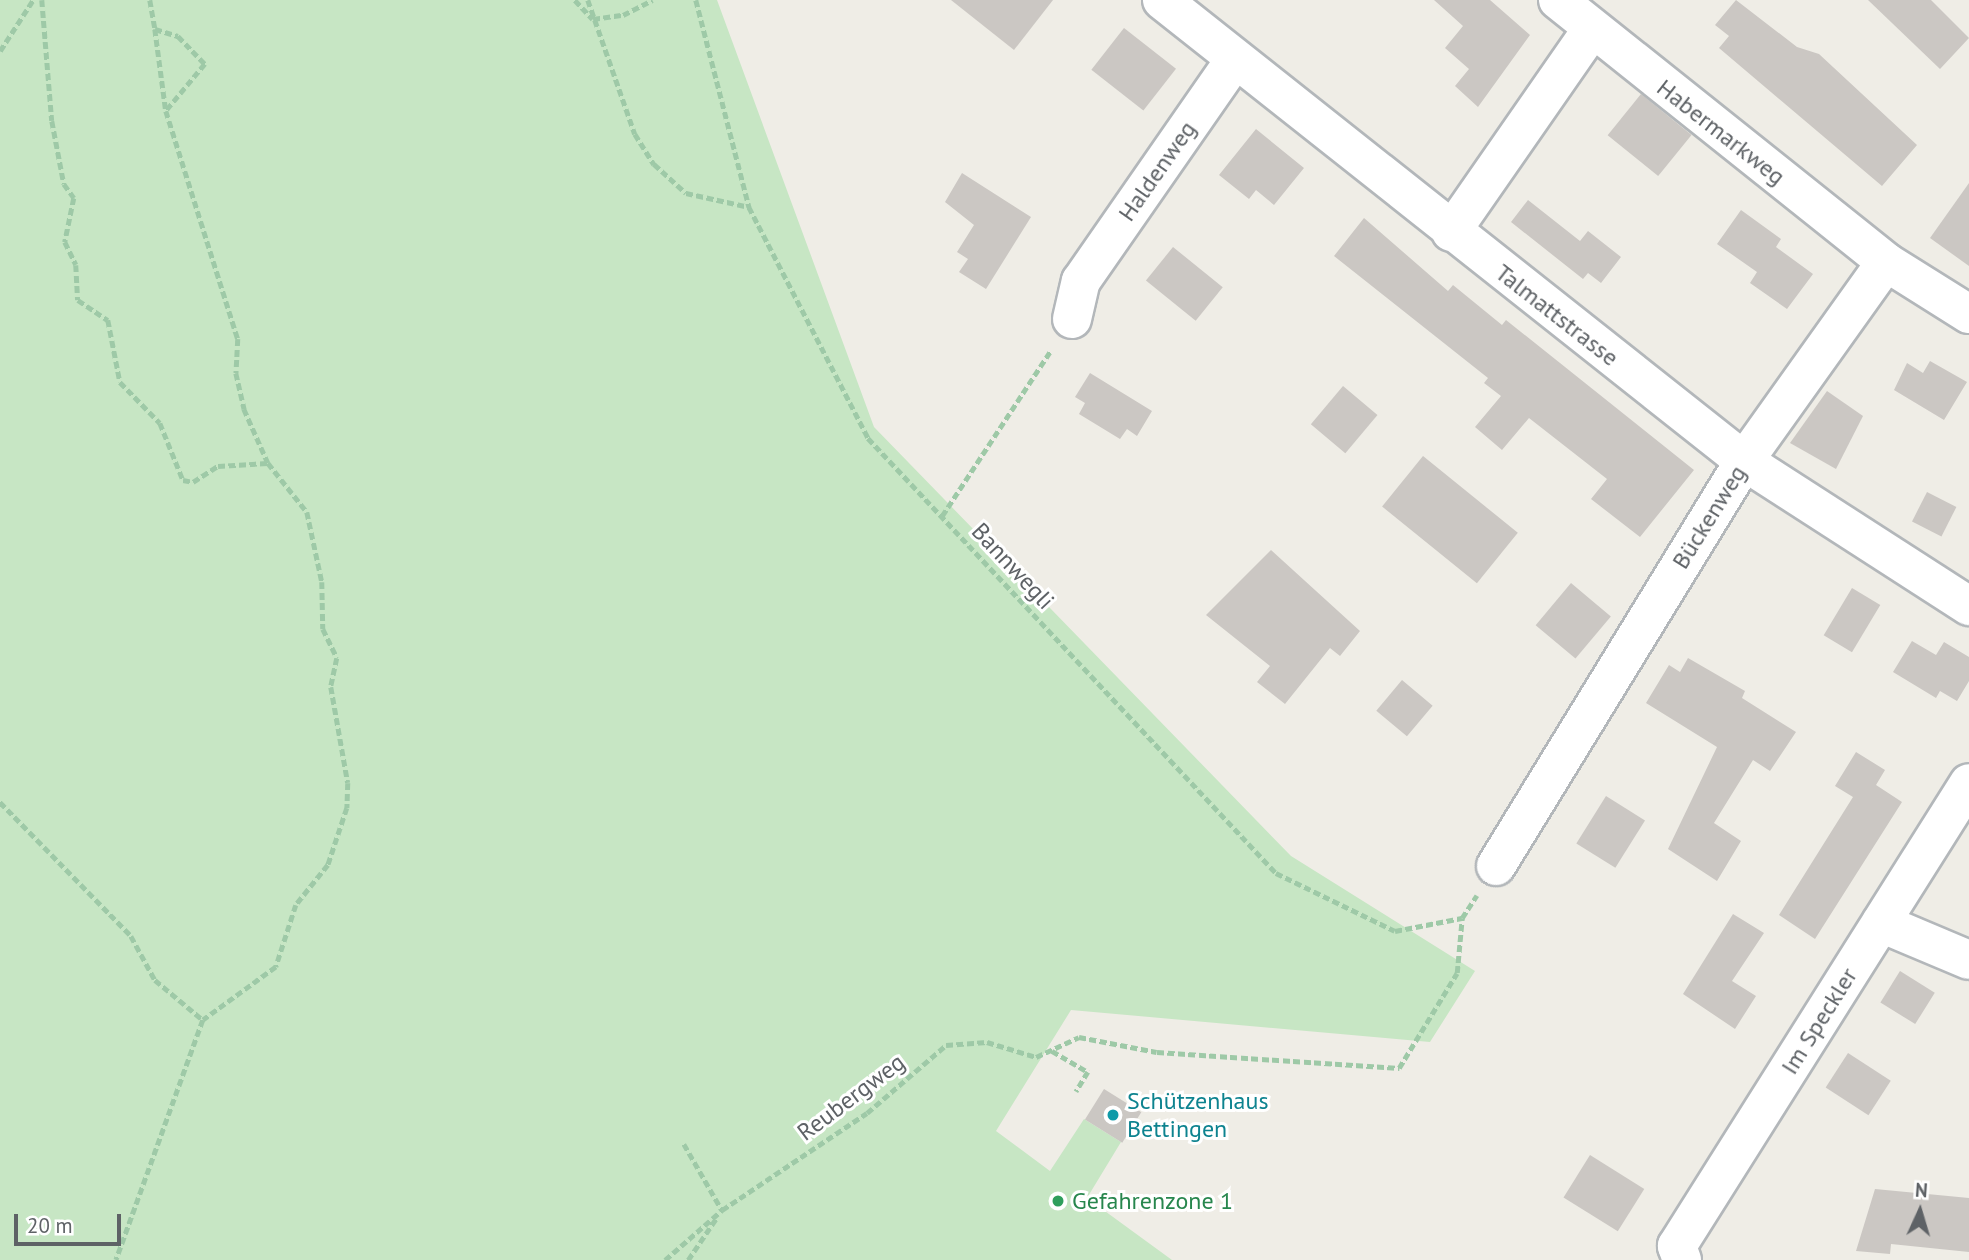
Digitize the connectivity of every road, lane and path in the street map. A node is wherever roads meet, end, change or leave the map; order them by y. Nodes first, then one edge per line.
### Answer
1 (33, 0) edge
2 (42, 0) edge
3 (150, 0) edge
4 (575, 0) edge
5 (587, 0) edge
6 (652, 0) edge
7 (696, 0) edge
8 (1162, 0) edge
9 (1558, 0) edge
10 (593, 19) junction
11 (155, 29) junction
12 (1592, 29) junction
13 (0, 51) edge
14 (1234, 61) junction
15 (166, 111) junction
16 (749, 207) junction
17 (1451, 232) junction
18 (1886, 262) junction
19 (1969, 314) edge
20 (1072, 319) joint
21 (1744, 461) junction
22 (268, 463) junction
23 (942, 516) junction
24 (1969, 606) edge
25 (1969, 783) edge
26 (0, 802) edge
27 (1496, 866) joint
28 (1462, 918) junction
29 (1881, 923) junction
30 (1969, 960) edge
31 (203, 1020) junction
32 (1051, 1051) junction
33 (1076, 1092) dead end
34 (684, 1144) dead end
35 (722, 1210) junction
36 (116, 1260) edge
37 (665, 1260) edge
38 (688, 1260) edge
39 (1682, 1260) edge

1 - 13 path
2 - 22 path
3 - 11 path
4 - 10 path
5 - 10 path
6 - 10 path
7 - 16 path, Bannwegli
8 - 14 street, Talmattstrasse
9 - 12 street, Habermarkweg
10 - 16 path
11 - 15 path
11 - 15 path
12 - 17 street
12 - 18 street, Habermarkweg
14 - 17 street, Talmattstrasse
14 - 20 street, Haldenweg
15 - 22 path
16 - 23 path, Bannwegli
17 - 21 street, Talmattstrasse
18 - 19 street
18 - 21 street, Bückenweg
20 - 23 path
21 - 24 street, Talmattstrasse
21 - 27 street, Bückenweg
22 - 31 path
23 - 28 path, Bannwegli
25 - 29 street, Im Speckler
26 - 31 path
27 - 28 path
28 - 32 path, Reubergweg
29 - 30 street
29 - 39 street, Im Speckler
31 - 36 path
32 - 33 path
32 - 35 path, Reubergweg
34 - 35 path
35 - 37 path, Reubergweg
35 - 38 path

